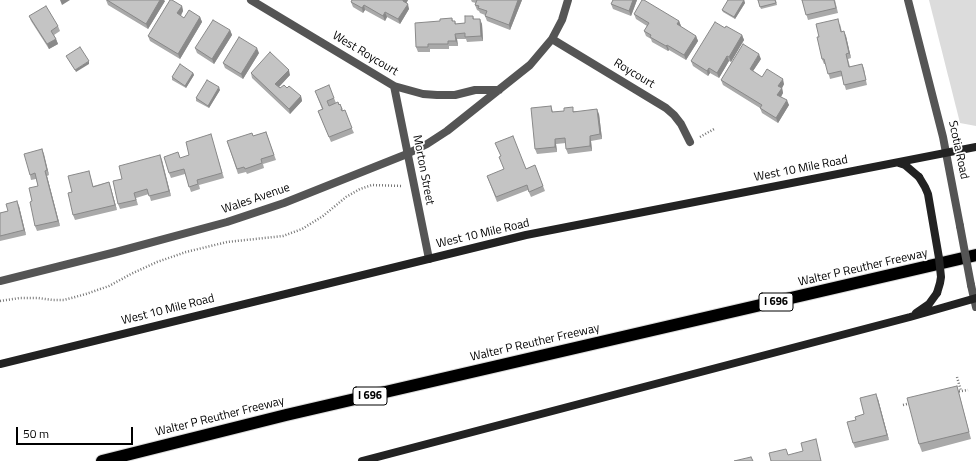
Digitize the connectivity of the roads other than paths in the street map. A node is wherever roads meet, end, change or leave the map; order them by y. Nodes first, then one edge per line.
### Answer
1 (251, 0) edge
2 (568, 0) edge
3 (908, 0) edge
4 (552, 39) junction
5 (394, 86) junction
6 (499, 90) junction
7 (690, 142) road end
8 (976, 148) edge
9 (947, 153) junction
10 (407, 154) junction
11 (898, 163) junction
12 (976, 255) edge
13 (429, 259) junction
14 (0, 281) edge
15 (975, 298) edge
16 (976, 307) edge
17 (910, 317) junction
18 (0, 364) edge
19 (102, 461) edge
20 (362, 461) edge

1 - 5 street, West Roycourt
2 - 4 street
3 - 9 street, Scotia Road
4 - 6 street
4 - 7 street, Roycourt
5 - 6 street, West Roycourt
5 - 10 street, Morton Street
6 - 10 street, Wales Avenue
8 - 9 main road, West 10 Mile Road
9 - 11 main road, West 10 Mile Road
9 - 15 street, Scotia Road, bridge
10 - 13 street, Morton Street
10 - 14 street, Wales Avenue
11 - 13 main road, West 10 Mile Road
11 - 17 main road, bridge
12 - 19 highway, Walter P Reuther Freeway / I 696
13 - 18 main road, West 10 Mile Road
15 - 16 street, Scotia Road
15 - 17 main road
17 - 20 main road

